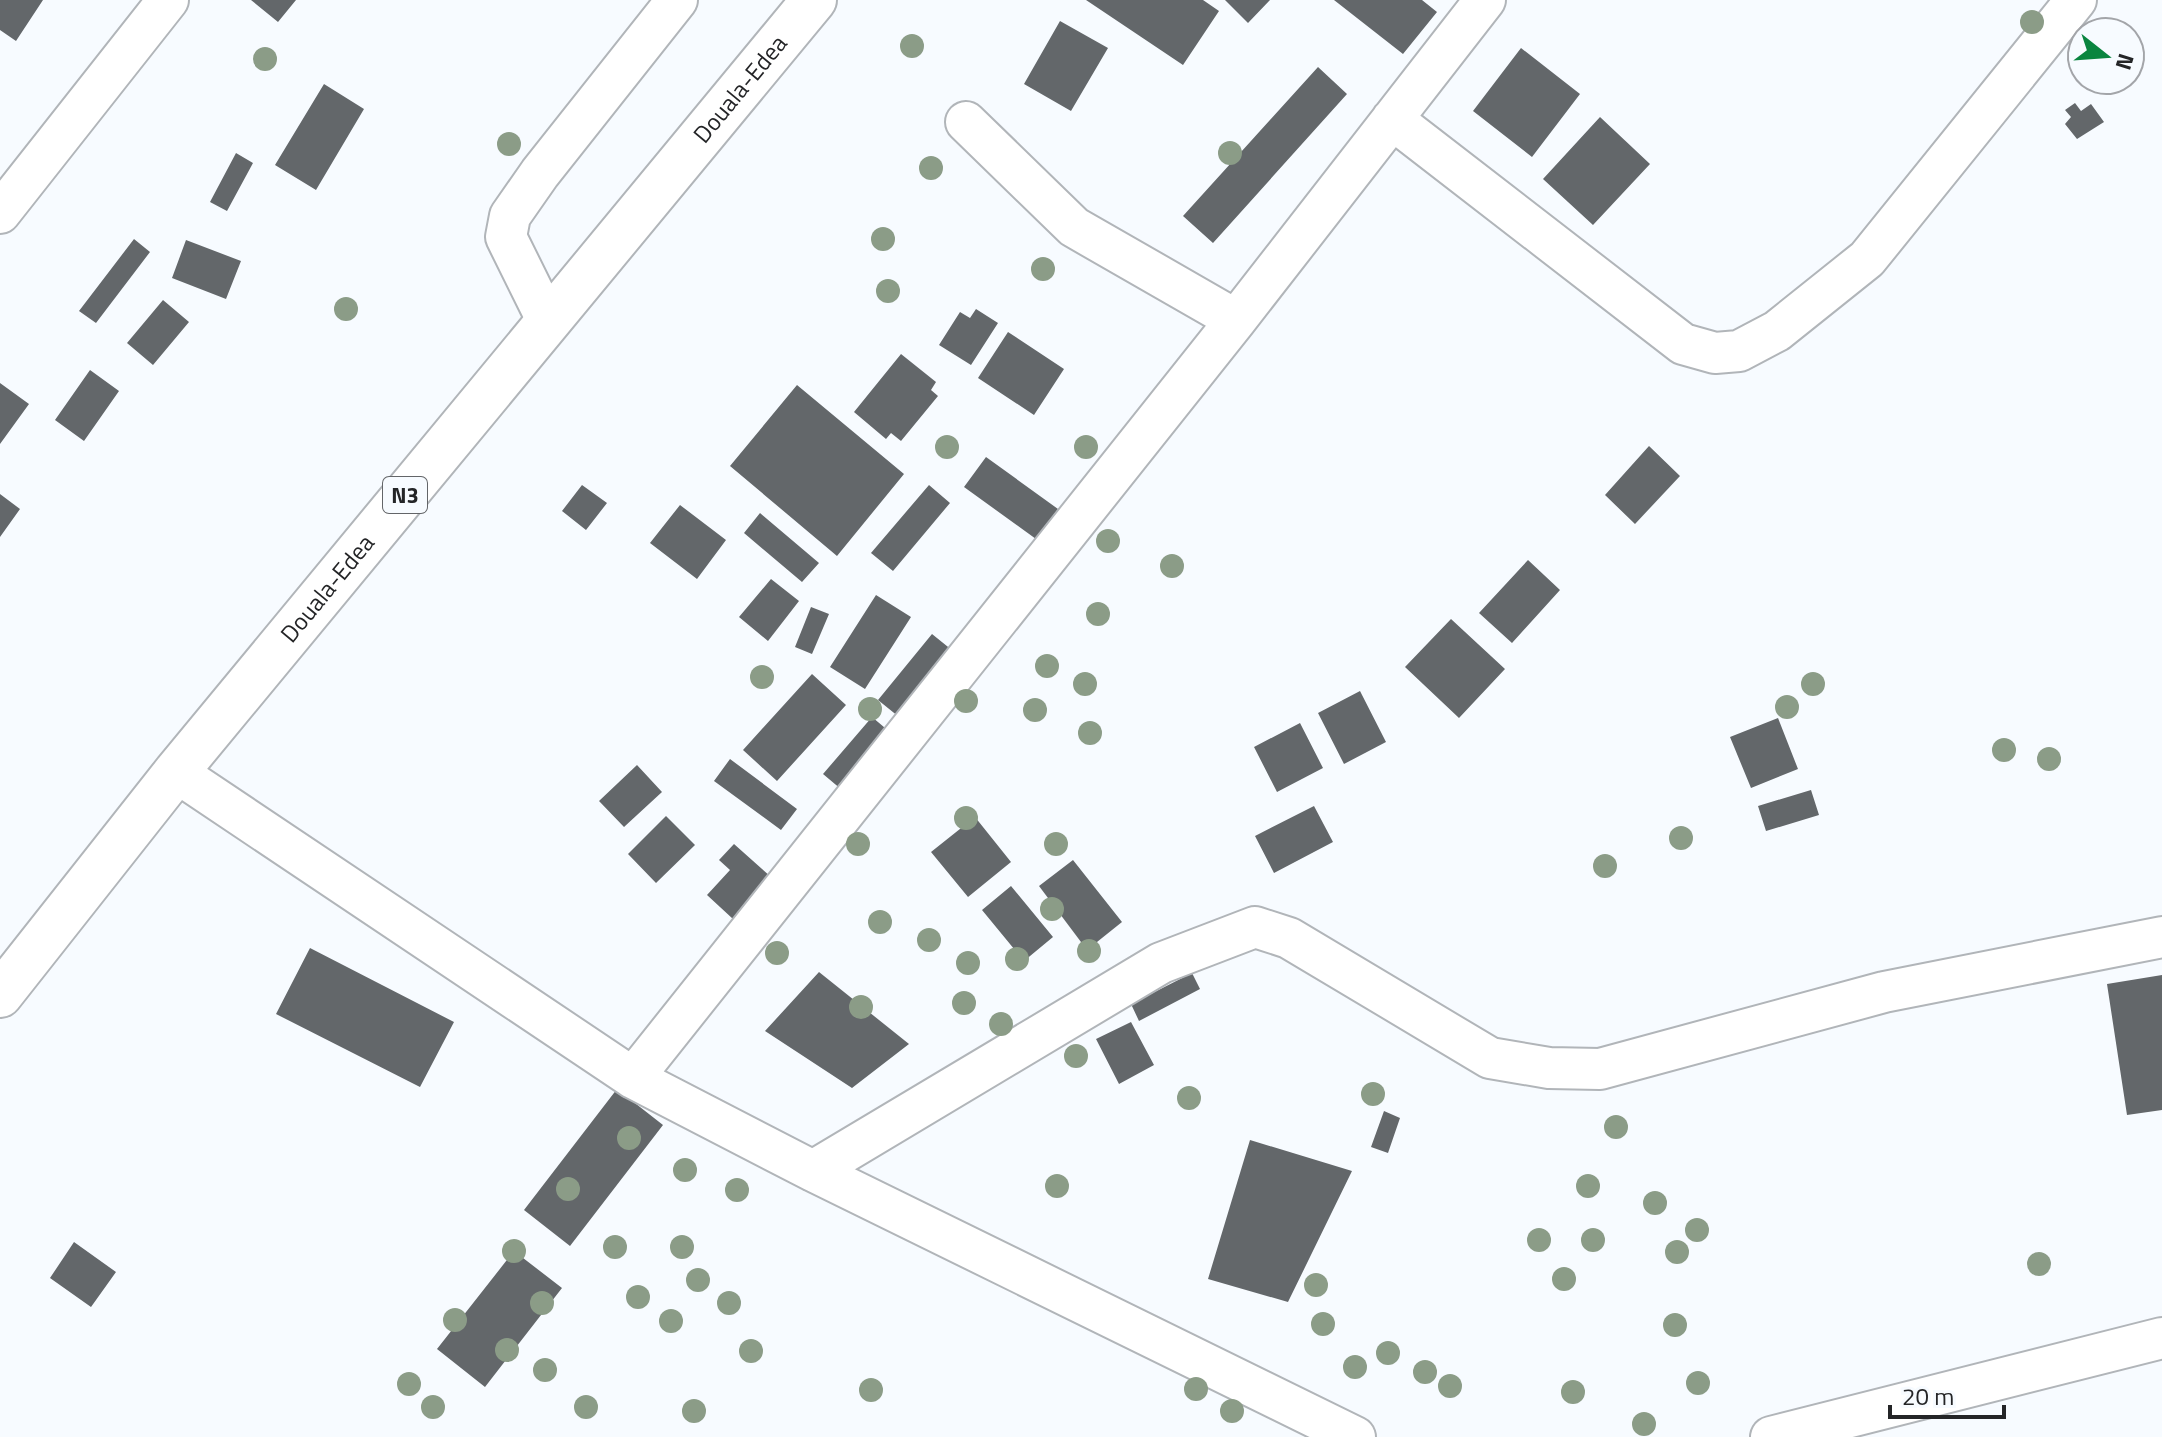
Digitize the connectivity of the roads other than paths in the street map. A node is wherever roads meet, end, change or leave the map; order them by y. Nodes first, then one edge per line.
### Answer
1 (168, 0) edge
2 (677, 0) edge
3 (814, 0) edge
4 (1485, 0) edge
5 (2076, 0) edge
6 (1392, 119) junction
7 (966, 122) dead end
8 (0, 213) edge
9 (1236, 320) junction
10 (548, 322) junction
11 (176, 772) junction
12 (2162, 937) edge
13 (0, 995) edge
14 (633, 1078) junction
15 (813, 1171) junction
16 (2162, 1338) edge
17 (1355, 1437) edge
18 (1771, 1437) edge

1 - 8 street
2 - 10 street
3 - 10 highway, Douala-Edea / N3
4 - 6 street
5 - 6 street
6 - 9 street
7 - 9 street
9 - 14 street
10 - 11 highway, Douala-Edea / N3
11 - 13 highway, Douala-Edea / N3
11 - 14 street
12 - 15 street
14 - 15 street
15 - 17 street
16 - 18 street

